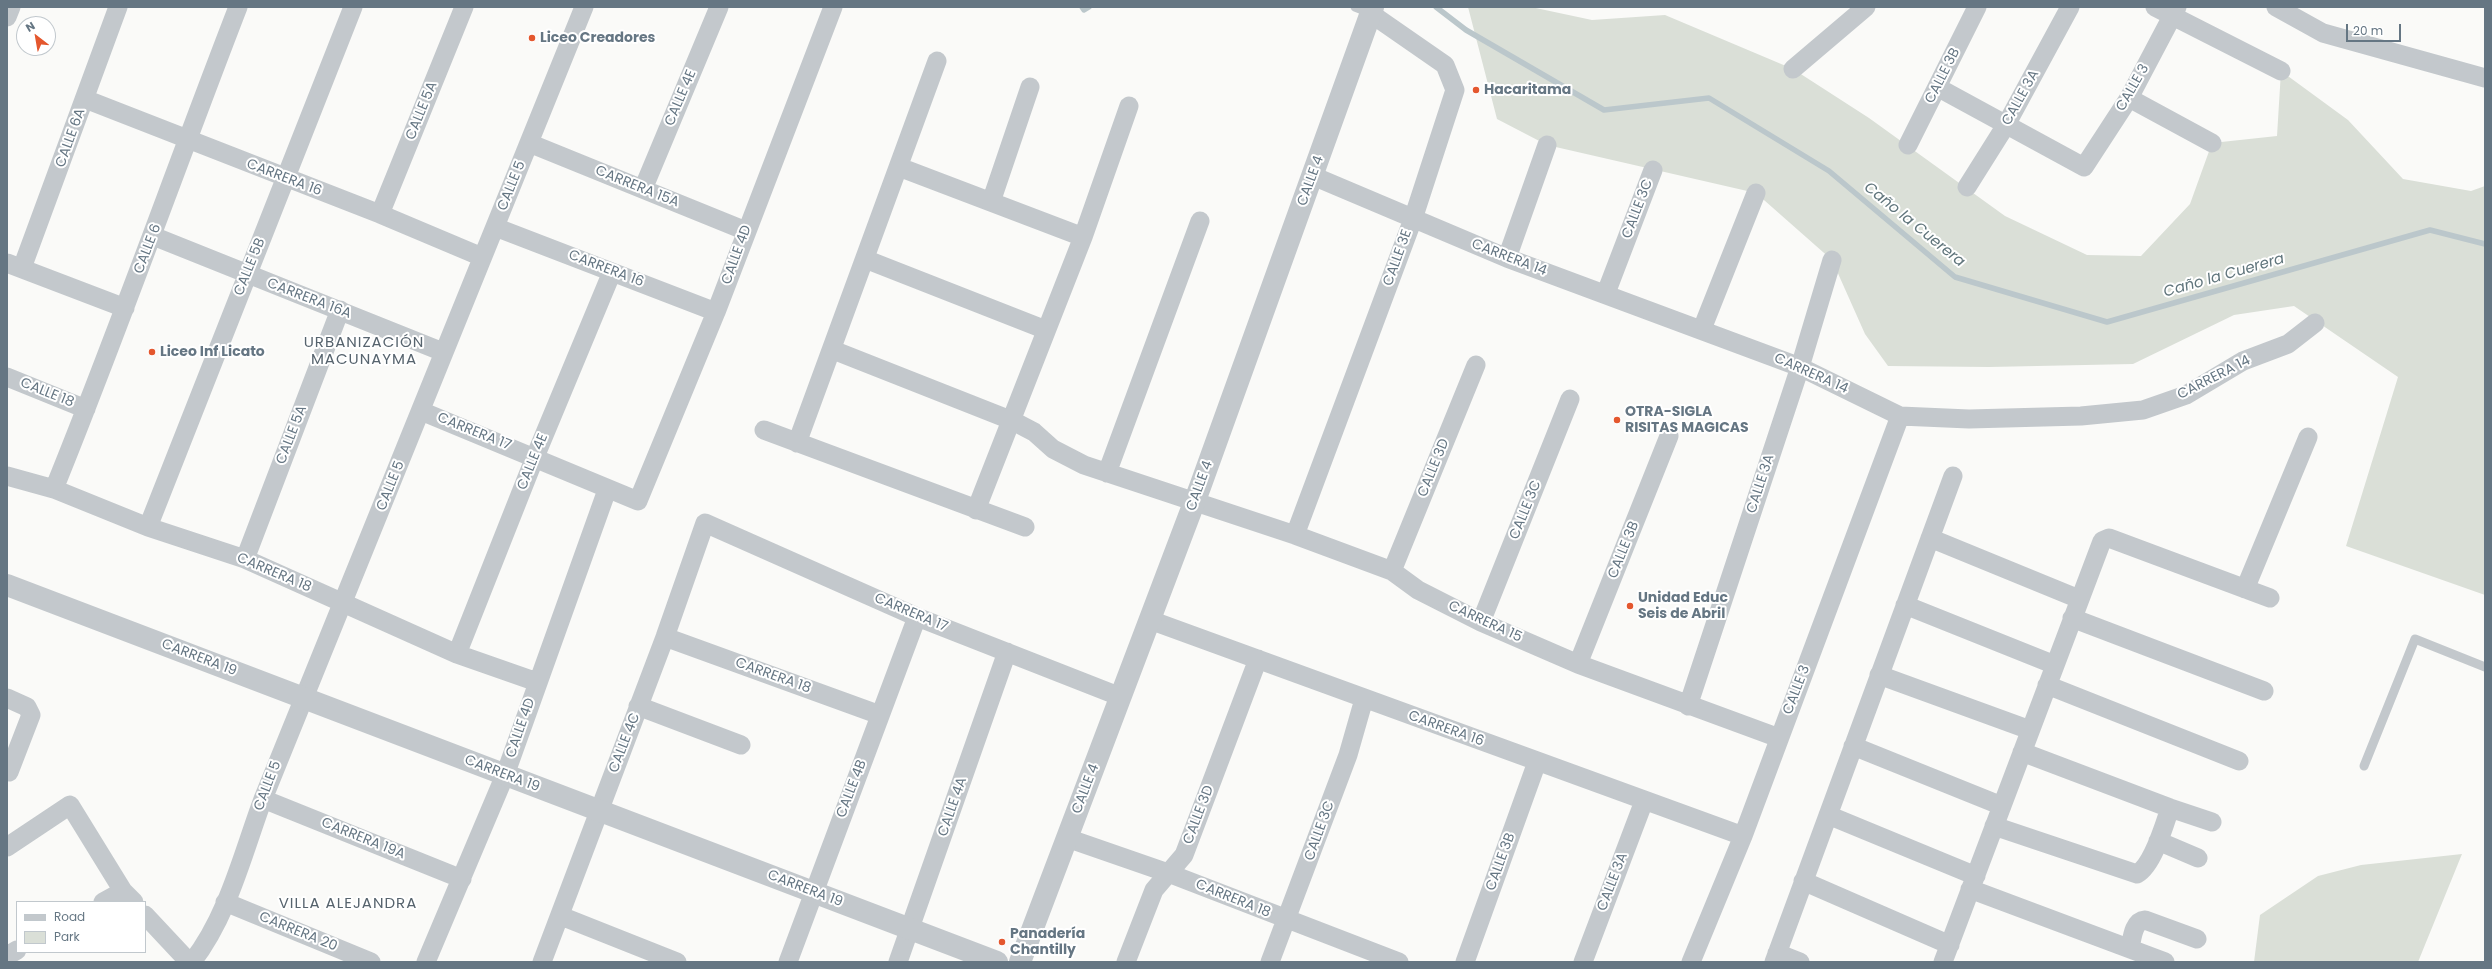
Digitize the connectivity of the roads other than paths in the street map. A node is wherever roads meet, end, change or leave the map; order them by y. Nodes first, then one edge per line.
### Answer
1 (11, 7) edge
2 (118, 7) edge
3 (238, 7) edge
4 (353, 7) edge
5 (464, 7) edge
6 (584, 7) edge
7 (719, 7) edge
8 (833, 7) edge
9 (1866, 7) edge
10 (1977, 7) edge
11 (2070, 7) edge
12 (2155, 7) edge
13 (2276, 7) edge
14 (1366, 9) edge
15 (2175, 12) edge
16 (7, 17) edge
17 (937, 61) dead end
18 (1793, 69) dead end
19 (2281, 71) dead end
20 (2485, 78) edge
21 (1030, 87) dead end
22 (1937, 87) junction
23 (2129, 98) junction
24 (85, 99) junction
25 (1129, 106) dead end
26 (2006, 125) junction
27 (186, 140) junction
28 (529, 143) junction
29 (2212, 143) dead end
30 (1547, 145) dead end
31 (1908, 145) dead end
32 (899, 167) junction
33 (1653, 170) dead end
34 (1313, 176) junction
35 (286, 179) junction
36 (1968, 186) dead end
37 (643, 189) junction
38 (1756, 193) dead end
39 (991, 202) junction
40 (380, 214) junction
41 (1413, 219) junction
42 (1200, 220) dead end
43 (495, 227) junction
44 (746, 231) junction
45 (153, 236) junction
46 (1083, 237) junction
47 (482, 257) junction
48 (1507, 258) junction
49 (865, 259) junction
50 (1832, 260) dead end
51 (15, 266) edge
52 (612, 272) junction
53 (247, 275) junction
54 (1606, 293) junction
55 (125, 308) junction
56 (340, 310) junction
57 (716, 312) junction
58 (2315, 323) dead end
59 (1046, 330) junction
60 (1702, 330) junction
61 (833, 350) junction
62 (443, 352) junction
63 (1476, 365) dead end
64 (1800, 367) junction
65 (7, 377) edge
66 (1570, 399) dead end
67 (86, 409) junction
68 (421, 411) junction
69 (1900, 416) junction
70 (1013, 421) junction
71 (764, 430) dead end
72 (1669, 436) dead end
73 (2308, 438) dead end
74 (797, 443) junction
75 (535, 457) junction
76 (1106, 473) junction
77 (1953, 476) dead end
78 (8, 478) edge
79 (54, 489) junction
80 (607, 490) junction
81 (638, 501) joint
82 (1194, 503) junction
83 (976, 510) junction
84 (705, 522) joint
85 (148, 527) junction
86 (1025, 527) dead end
87 (1295, 535) junction
88 (1930, 538) junction
89 (245, 559) junction
90 (1392, 571) junction
91 (7, 585) edge
92 (2245, 589) junction
93 (2270, 598) dead end
94 (2079, 599) junction
95 (343, 604) junction
96 (1905, 605) junction
97 (917, 617) junction
98 (2072, 618) junction
99 (1150, 620) junction
100 (1481, 622) junction
101 (665, 637) junction
102 (1007, 652) junction
103 (457, 654) junction
104 (1258, 659) junction
105 (1578, 664) junction
106 (2055, 665) junction
107 (2485, 667) edge
108 (1879, 675) junction
109 (537, 682) junction
110 (2047, 685) junction
111 (2264, 691) dead end
112 (1121, 697) junction
113 (7, 698) edge
114 (304, 698) junction
115 (1364, 698) junction
116 (638, 706) junction
117 (1688, 706) junction
118 (880, 715) junction
119 (2030, 730) junction
120 (1779, 738) junction
121 (741, 745) dead end
122 (1853, 746) junction
123 (2022, 752) junction
124 (2240, 761) dead end
125 (1537, 762) junction
126 (2364, 766) dead end
127 (9, 772) dead end
128 (505, 775) junction
129 (263, 798) junction
130 (1644, 801) junction
131 (2002, 806) junction
132 (2170, 808) junction
133 (599, 810) junction
134 (1828, 816) junction
135 (2212, 822) dead end
136 (1994, 826) junction
137 (1743, 836) junction
138 (1067, 838) junction
139 (2158, 841) junction
140 (7, 848) edge
141 (2198, 858) dead end
142 (1168, 873) junction
143 (462, 879) junction
144 (1804, 881) junction
145 (1973, 882) junction
146 (814, 892) junction
147 (128, 896) edge
148 (107, 901) edge
149 (225, 902) junction
150 (146, 915) edge
151 (561, 916) junction
152 (1286, 920) junction
153 (910, 929) junction
154 (2198, 939) dead end
155 (2130, 949) junction
156 (16, 951) edge
157 (1947, 953) edge
158 (7, 956) edge
159 (1776, 957) edge
160 (653, 958) edge
161 (189, 962) edge
162 (192, 962) edge
163 (371, 962) edge
164 (426, 962) edge
165 (542, 962) edge
166 (677, 962) edge
167 (788, 962) edge
168 (898, 962) edge
169 (997, 962) edge
170 (1020, 962) edge
171 (1126, 962) edge
172 (1270, 962) edge
173 (1399, 962) edge
174 (1465, 962) edge
175 (1583, 962) edge
176 (1691, 962) edge
177 (1800, 962) edge
178 (2165, 962) edge

1 - 16 street
2 - 24 street, CALLE 6A
3 - 27 street, CALLE 6
4 - 35 street, CALLE 5B
5 - 40 street, CALLE 5A
6 - 28 street, CALLE 5
7 - 37 street, CALLE 4E
8 - 44 street, CALLE 4D
9 - 18 street
10 - 22 street, CALLE 3B
11 - 26 street, CALLE 3A
12 - 15 street
13 - 20 street
14 - 34 street, CALLE 4
14 - 41 street, CALLE 3E
15 - 19 street
15 - 23 street, CALLE 3
17 - 32 street
21 - 39 street
22 - 26 street
22 - 31 street, CALLE 3B
23 - 26 street, CALLE 3
23 - 29 street
24 - 27 street, CARRERA 16
24 - 51 street, CALLE 6A
25 - 46 street
26 - 36 street, CALLE 3A
27 - 35 street, CARRERA 16
27 - 45 street, CALLE 6
28 - 37 street, CARRERA 15A
28 - 43 street, CALLE 5
30 - 48 street
32 - 39 street
32 - 49 street
33 - 54 street, CALLE 3C
34 - 41 street, CARRERA 14
34 - 82 street, CALLE 4
35 - 40 street, CARRERA 16
35 - 53 street, CALLE 5B
37 - 44 street, CARRERA 15A
38 - 60 street
39 - 46 street
40 - 47 street, CARRERA 16
41 - 48 street, CARRERA 14
41 - 87 street, CALLE 3E
42 - 76 street
43 - 47 street, CALLE 5
43 - 52 street, CARRERA 16
44 - 57 street, CALLE 4D
45 - 53 street, CARRERA 16A
45 - 55 street, CALLE 6
46 - 59 street
47 - 62 street, CALLE 5
48 - 54 street, CARRERA 14
49 - 59 street
49 - 61 street
50 - 64 street, CALLE 3A
51 - 55 street
52 - 57 street, CARRERA 16
52 - 75 street, CALLE 4E
53 - 56 street, CARRERA 16A
53 - 85 street, CALLE 5B
54 - 60 street, CARRERA 14
55 - 67 street, CALLE 6
56 - 62 street, CARRERA 16A
56 - 89 street, CALLE 5A
57 - 81 street, CALLE 4D
58 - 69 street, CARRERA 14
59 - 70 street
60 - 64 street, CARRERA 14
61 - 70 street, CARRERA 15
61 - 74 street
62 - 68 street, CALLE 5
63 - 90 street, CALLE 3D
64 - 69 street, CARRERA 14
64 - 117 street, CALLE 3A
65 - 67 street, CALLE 18
66 - 100 street, CALLE 3C
67 - 79 street, CALLE 6
68 - 75 street, CARRERA 17
68 - 95 street, CALLE 5
69 - 120 street, CALLE 3
70 - 76 street, CARRERA 15
70 - 83 street
71 - 74 street
72 - 105 street, CALLE 3B
73 - 92 street
74 - 83 street
75 - 80 street, CARRERA 17
75 - 103 street, CALLE 4E
76 - 82 street, CARRERA 15
77 - 88 street
78 - 79 street, CARRERA 18
79 - 85 street, CARRERA 18
80 - 81 street, CARRERA 17
80 - 109 street, CALLE 4D
82 - 87 street, CARRERA 15
82 - 99 street, CALLE 4
83 - 86 street
84 - 97 street, CARRERA 17
84 - 101 street, CALLE 4C
85 - 89 street, CARRERA 18
87 - 90 street, CARRERA 15
88 - 94 street
88 - 96 street
89 - 95 street, CARRERA 18
90 - 100 street, CARRERA 15
91 - 114 street, CARRERA 19
92 - 93 street
92 - 94 street
94 - 98 street
95 - 103 street, CARRERA 18
95 - 114 street, CALLE 5
96 - 106 street
96 - 108 street
97 - 102 street, CARRERA 17
97 - 118 street, CALLE 4B
98 - 106 street
98 - 111 street
99 - 104 street, CARRERA 16
99 - 112 street, CALLE 4
100 - 105 street, CARRERA 15
101 - 116 street, CALLE 4C
101 - 118 street, CARRERA 18
102 - 112 street, CARRERA 17
102 - 153 street, CALLE 4A
103 - 109 street, CARRERA 18
104 - 115 street, CARRERA 16
104 - 142 street, CALLE 3D
105 - 117 street, CARRERA 15
106 - 110 street
107 - 126 lane
108 - 119 street
108 - 122 street
109 - 128 street, CALLE 4D
110 - 119 street
110 - 124 street
112 - 138 street, CALLE 4
113 - 127 street
114 - 128 street, CARRERA 19
114 - 129 street, CALLE 5
115 - 125 street, CARRERA 16
115 - 152 street, CALLE 3C
116 - 121 street
116 - 133 street, CALLE 4C
117 - 120 street, CARRERA 15
118 - 146 street, CALLE 4B
119 - 123 street
120 - 137 street, CALLE 3
122 - 131 street
122 - 134 street
123 - 131 street
123 - 132 street
125 - 130 street, CARRERA 16
125 - 174 street, CALLE 3B
128 - 133 street, CARRERA 19
128 - 143 street, CALLE 4D
129 - 143 street, CARRERA 19A
129 - 149 street, CALLE 5
130 - 137 street, CARRERA 16
130 - 175 street, CALLE 3A
131 - 136 street
132 - 135 street
132 - 139 street
133 - 146 street, CARRERA 19
133 - 151 street, CALLE 4C
134 - 144 street
134 - 145 street
136 - 139 street
136 - 145 street
137 - 176 street, CALLE 3
138 - 142 street, CARRERA 18
138 - 170 street, CALLE 4
139 - 141 street
140 - 147 street
142 - 152 street, CARRERA 18
142 - 171 street, CALLE 3D
143 - 164 street, CALLE 4D
144 - 157 street
144 - 159 street
145 - 155 street
145 - 157 street
146 - 153 street, CARRERA 19
146 - 167 street, CALLE 4B
147 - 148 street
149 - 162 street, CALLE 5
149 - 163 street, CARRERA 20
150 - 161 street
151 - 160 street
151 - 165 street, CALLE 4C
152 - 172 street, CALLE 3C
152 - 173 street, CARRERA 18
153 - 168 street, CALLE 4A
153 - 169 street, CARRERA 19
154 - 155 street
155 - 178 street
156 - 158 street
159 - 177 street
160 - 166 street

